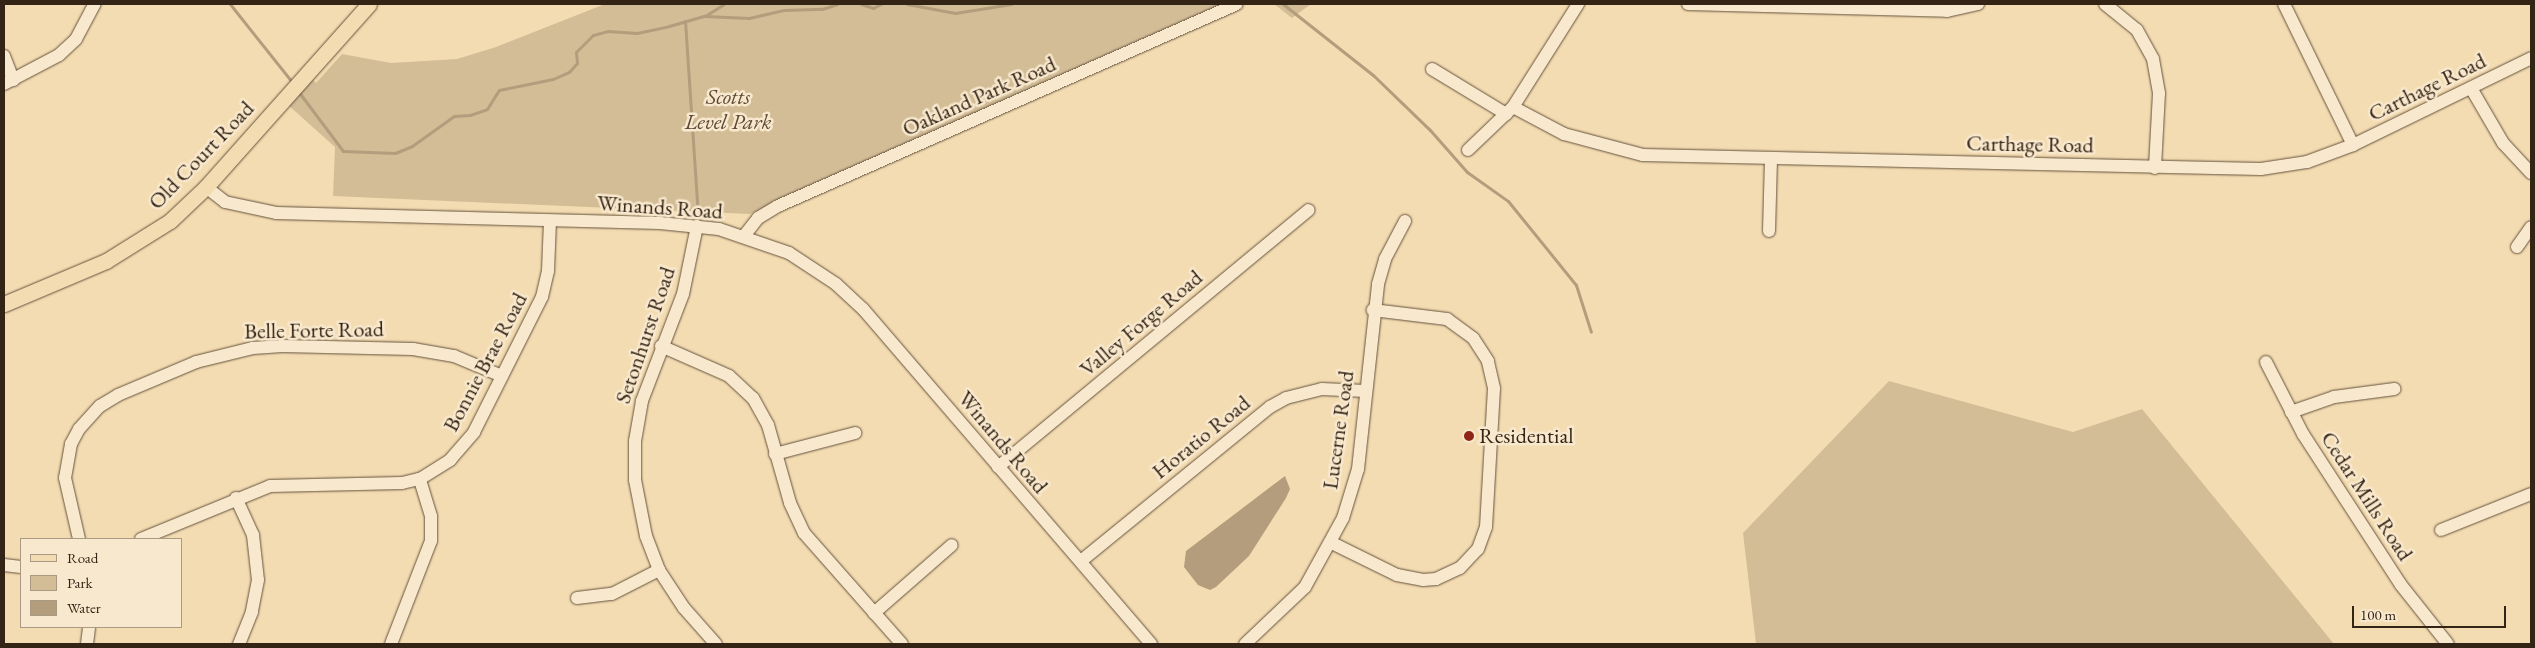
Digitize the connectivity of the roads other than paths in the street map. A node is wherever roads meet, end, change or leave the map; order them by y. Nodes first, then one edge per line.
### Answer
1 (95, 4) edge
2 (369, 4) edge
3 (1237, 4) edge
4 (1578, 4) edge
5 (1688, 4) edge
6 (1978, 4) edge
7 (2105, 4) edge
8 (2284, 4) edge
9 (1850, 6) edge
10 (4, 56) edge
11 (2531, 58) edge
12 (1432, 69) dead end
13 (9, 82) edge
14 (2471, 88) junction
15 (1509, 110) junction
16 (2354, 145) junction
17 (1468, 150) dead end
18 (1771, 158) junction
19 (2155, 168) junction
20 (2531, 173) edge
21 (206, 187) junction
22 (1309, 210) dead end
23 (550, 221) junction
24 (1405, 221) dead end
25 (696, 226) junction
26 (2531, 227) edge
27 (1768, 231) dead end
28 (744, 236) junction
29 (2517, 247) dead end
30 (4, 304) edge
31 (1373, 310) junction
32 (662, 346) junction
33 (2266, 362) dead end
34 (502, 376) junction
35 (2394, 389) dead end
36 (1365, 391) junction
37 (2291, 412) junction
38 (855, 433) dead end
39 (775, 454) junction
40 (998, 468) junction
41 (420, 479) junction
42 (2531, 494) edge
43 (236, 498) junction
44 (2441, 530) dead end
45 (80, 538) edge
46 (143, 538) edge
47 (1332, 543) junction
48 (952, 544) dead end
49 (1080, 561) junction
50 (4, 565) edge
51 (20, 567) edge
52 (659, 570) junction
53 (577, 598) dead end
54 (874, 614) junction
55 (89, 628) edge
56 (87, 644) edge
57 (239, 644) edge
58 (391, 644) edge
59 (716, 644) edge
60 (902, 644) edge
61 (1151, 644) edge
62 (1245, 644) edge
63 (2448, 644) edge

1 - 13 street
2 - 21 main road, Old Court Road
3 - 28 street, Oakland Park Road
4 - 15 street
5 - 9 street
6 - 9 street
7 - 19 street
8 - 16 street
10 - 13 street
11 - 14 street, Carthage Road
12 - 15 street, Carthage Road
14 - 16 street, Carthage Road
14 - 20 street
15 - 17 street
15 - 18 street, Carthage Road
16 - 19 street, Carthage Road
18 - 19 street, Carthage Road
18 - 27 street
21 - 23 street, Winands Road
21 - 30 main road, Old Court Road
22 - 40 street, Valley Forge Road
23 - 25 street, Winands Road
23 - 34 street, Bonnie Brae Road
24 - 31 street, Lucerne Road
25 - 28 street, Winands Road
25 - 32 street, Setonhurst Road
26 - 29 street
28 - 40 street, Winands Road
31 - 36 street, Lucerne Road
31 - 47 street
32 - 39 street
32 - 52 street, Setonhurst Road
33 - 37 street, Cedar Mills Road
34 - 41 street, Bonnie Brae Road
34 - 45 street, Belle Forte Road
35 - 37 street
36 - 47 street, Lucerne Road
36 - 49 street, Horatio Road
37 - 63 street, Cedar Mills Road
38 - 39 street
39 - 54 street
40 - 49 street, Winands Road
41 - 43 street, Bonnie Brae Road
41 - 58 street
42 - 44 street
43 - 46 street, Bonnie Brae Road
43 - 57 street
47 - 62 street, Lucerne Road
48 - 54 street
49 - 61 street, Winands Road
50 - 51 street
52 - 53 street
52 - 59 street, Setonhurst Road
54 - 60 street
55 - 56 street

